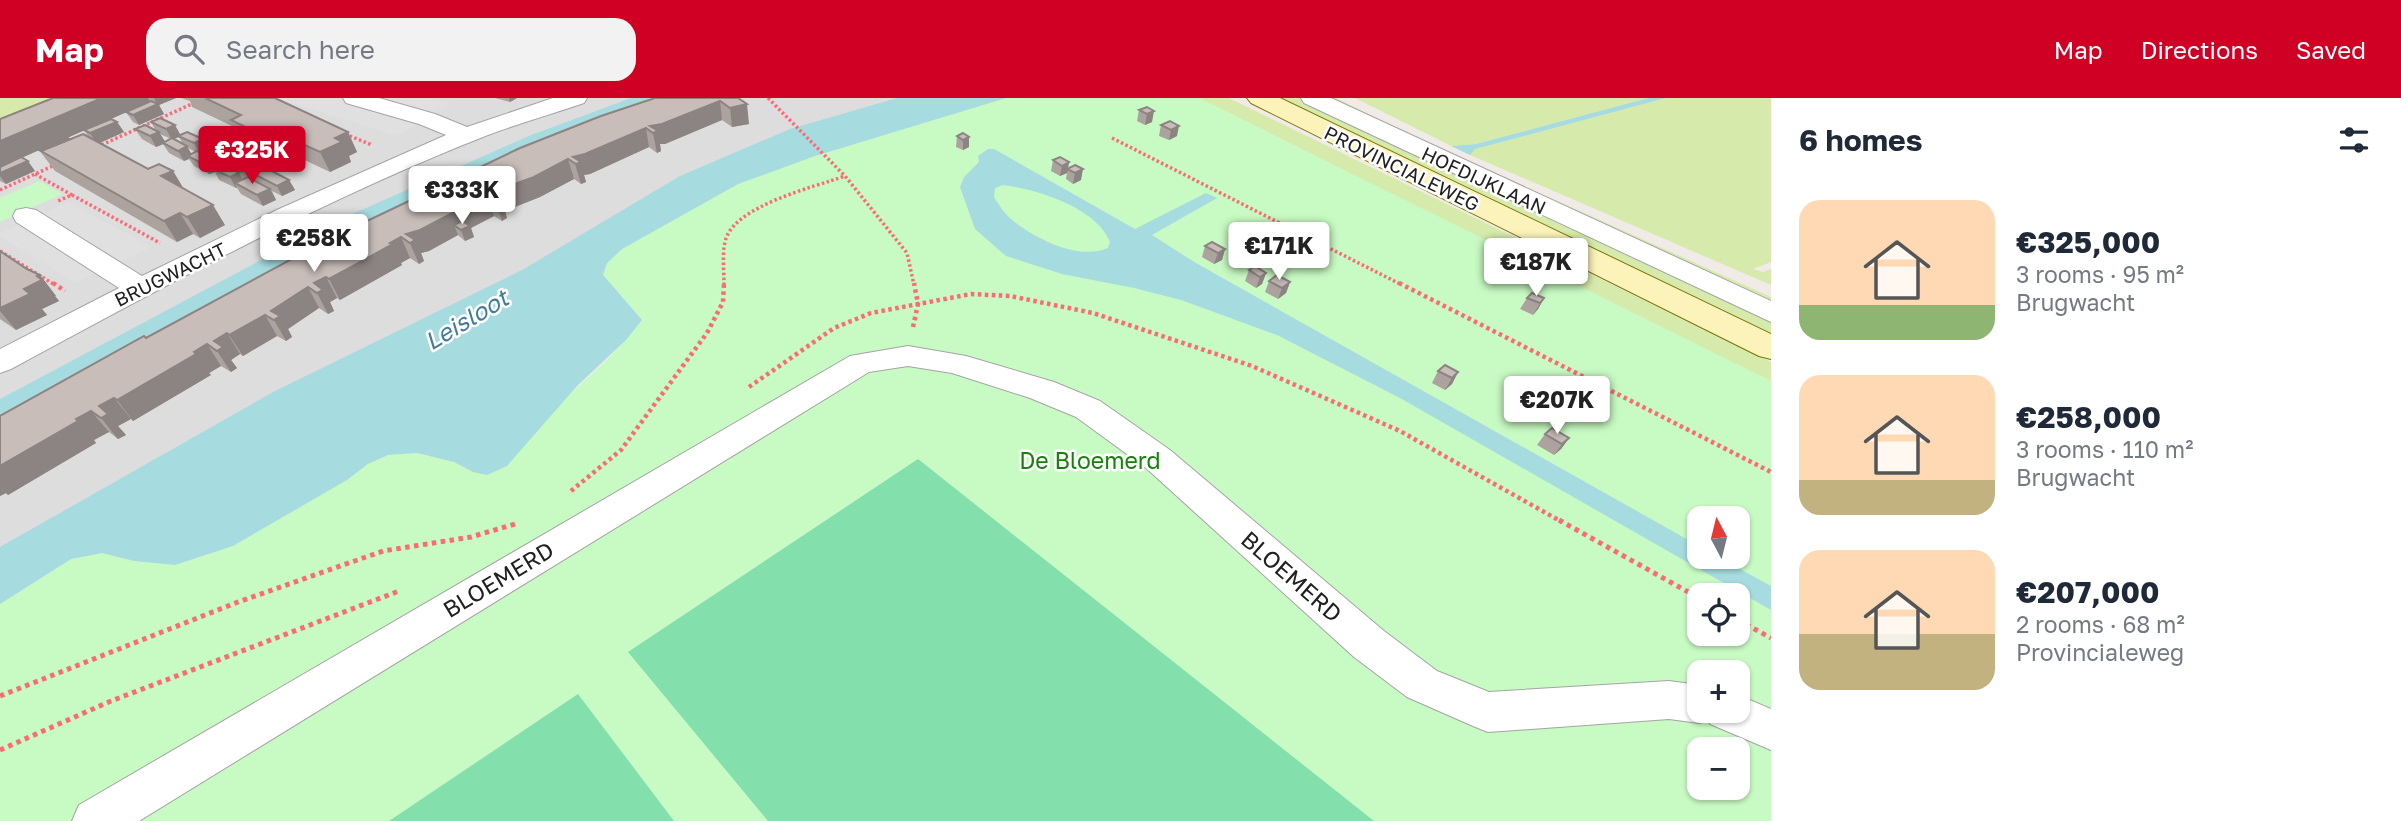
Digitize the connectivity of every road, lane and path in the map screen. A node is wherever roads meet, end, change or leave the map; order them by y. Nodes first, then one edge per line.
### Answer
1 (205, 98) edge
2 (354, 98) edge
3 (576, 98) edge
4 (768, 98) edge
5 (1261, 98) edge
6 (1312, 98) edge
7 (341, 133) edge
8 (467, 135) junction
9 (1112, 138) dead end
10 (93, 148) edge
11 (407, 162) junction
12 (58, 164) edge
13 (845, 176) junction
14 (0, 190) edge
15 (72, 195) dead end
16 (26, 216) dead end
17 (0, 251) edge
18 (194, 262) junction
19 (140, 288) junction
20 (918, 304) junction
21 (96, 311) junction
22 (1771, 313) edge
23 (1771, 348) edge
24 (908, 356) junction
25 (0, 362) edge
26 (747, 388) dead end
27 (1771, 472) edge
28 (563, 498) dead end
29 (519, 523) dead end
30 (411, 587) dead end
31 (1687, 591) edge
32 (1750, 627) edge
33 (1771, 638) edge
34 (0, 696) edge
35 (1687, 702) edge
36 (1750, 721) edge
37 (1771, 730) edge
38 (0, 750) edge
39 (96, 821) edge

1 - 10 path
2 - 8 street
3 - 8 street, BRUGWACHT
4 - 13 path
5 - 23 main road, PROVINCIALEWEG
6 - 22 street, HOFDIJKLAAN
7 - 11 path
8 - 11 street, BRUGWACHT
9 - 27 path
11 - 18 street, BRUGWACHT
12 - 14 path
13 - 20 path
13 - 28 path
15 - 18 path
16 - 19 street
17 - 21 path
18 - 19 street, BRUGWACHT
19 - 21 street, BRUGWACHT
20 - 24 path
20 - 26 path
20 - 31 path
21 - 25 street, BRUGWACHT
24 - 35 street, BLOEMERD
24 - 39 street, BLOEMERD
29 - 34 path
30 - 38 path
32 - 33 path
36 - 37 street

